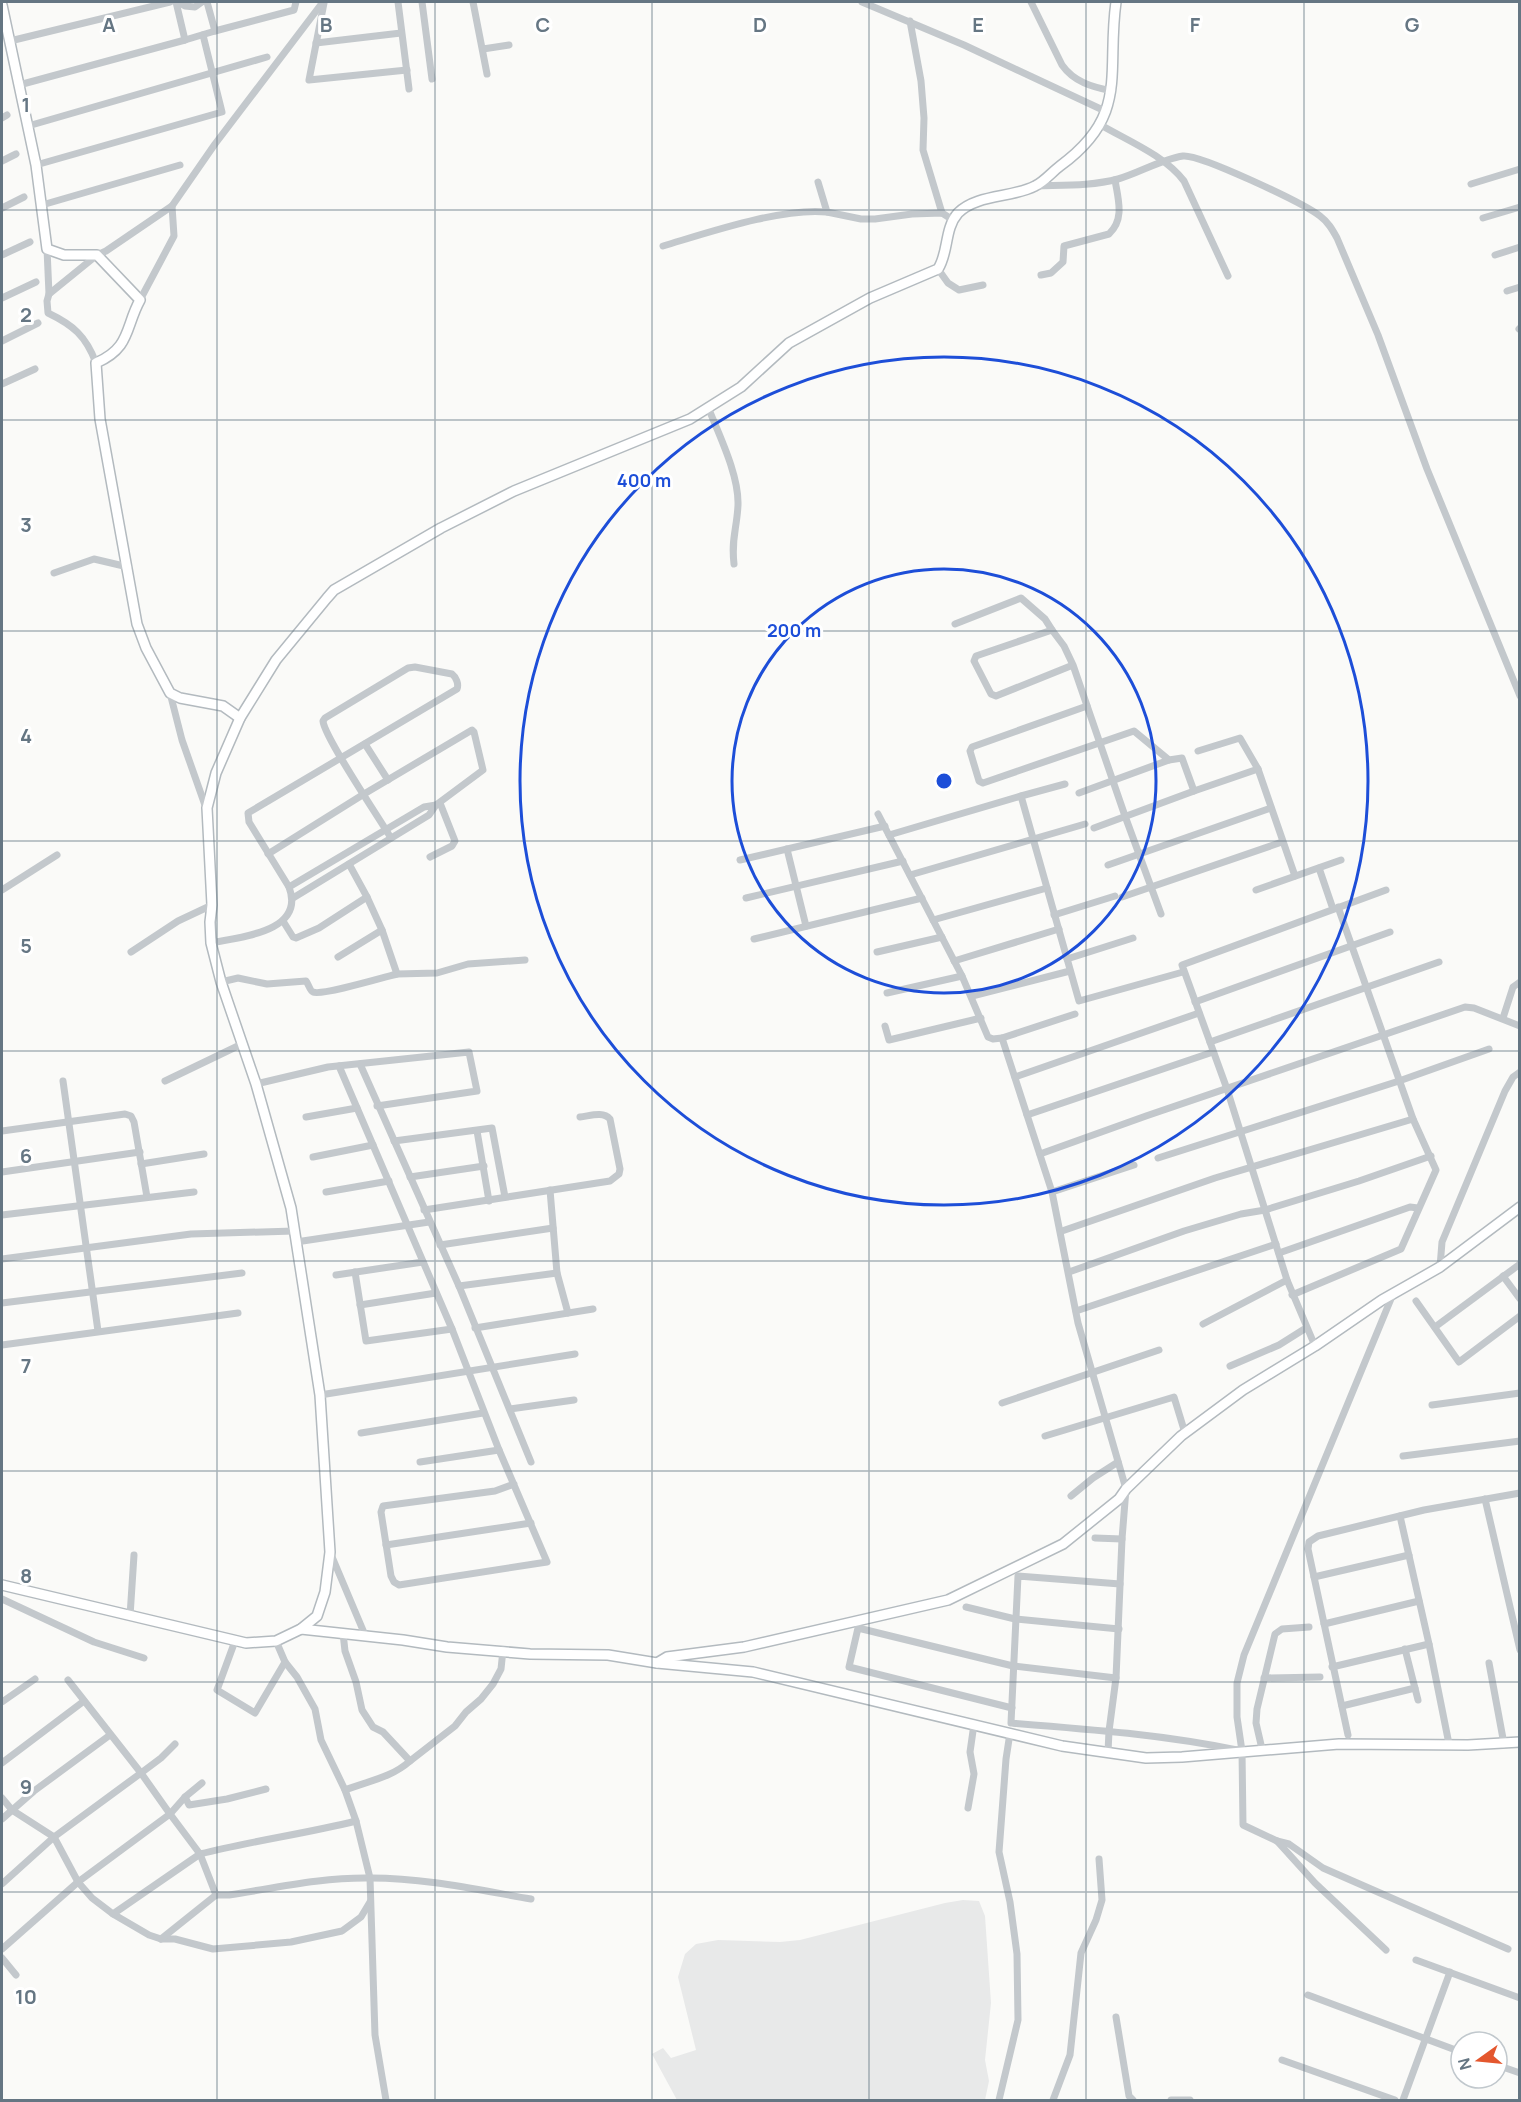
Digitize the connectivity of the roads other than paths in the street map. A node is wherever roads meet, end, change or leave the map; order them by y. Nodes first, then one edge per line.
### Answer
1 (170, 2) edge
2 (177, 2) edge
3 (202, 2) edge
4 (207, 2) edge
5 (296, 2) edge
6 (324, 2) edge
7 (398, 2) edge
8 (422, 2) edge
9 (473, 2) edge
10 (862, 2) edge
11 (1031, 2) edge
12 (1116, 2) edge
13 (2, 5) edge
14 (910, 21) junction
15 (214, 31) junction
16 (402, 33) junction
17 (202, 35) junction
18 (185, 40) junction
19 (10, 41) junction
20 (316, 43) junction
21 (509, 45) dead end
22 (483, 49) junction
23 (267, 57) dead end
24 (407, 70) junction
25 (212, 72) junction
26 (487, 74) dead end
27 (432, 79) dead end
28 (19, 85) junction
29 (409, 89) dead end
30 (1111, 94) junction
31 (1105, 110) junction
32 (1100, 124) junction
33 (28, 126) junction
34 (16, 154) dead end
35 (2, 161) edge
36 (1165, 162) junction
37 (36, 165) junction
38 (180, 165) dead end
39 (1520, 169) edge
40 (1115, 180) junction
41 (818, 182) dead end
42 (1471, 184) dead end
43 (1036, 186) junction
44 (24, 197) dead end
45 (42, 205) junction
46 (172, 206) junction
47 (1520, 207) edge
48 (2, 208) edge
49 (827, 212) junction
50 (942, 213) junction
51 (1483, 218) dead end
52 (953, 220) junction
53 (30, 242) dead end
54 (663, 246) dead end
55 (1520, 247) edge
56 (47, 249) junction
57 (2, 255) edge
58 (96, 255) junction
59 (1495, 255) dead end
60 (938, 268) junction
61 (1041, 275) dead end
62 (1228, 276) dead end
63 (36, 282) dead end
64 (982, 285) dead end
65 (1520, 287) edge
66 (1507, 291) dead end
67 (49, 294) junction
68 (2, 298) edge
69 (140, 300) junction
70 (38, 323) dead end
71 (2, 340) edge
72 (96, 363) junction
73 (35, 369) dead end
74 (2, 384) edge
75 (708, 407) junction
76 (734, 564) dead end
77 (128, 567) junction
78 (54, 573) dead end
79 (955, 624) dead end
80 (1052, 630) junction
81 (1073, 665) junction
82 (170, 693) junction
83 (1520, 696) edge
84 (1088, 706) junction
85 (240, 718) junction
86 (1100, 742) junction
87 (365, 744) junction
88 (1198, 751) dead end
89 (342, 758) junction
90 (1168, 760) junction
91 (1258, 769) junction
92 (388, 780) junction
93 (1112, 780) junction
94 (1065, 784) dead end
95 (1194, 791) junction
96 (1079, 793) dead end
97 (364, 794) junction
98 (1021, 796) junction
99 (438, 804) junction
100 (1271, 808) junction
101 (207, 811) junction
102 (878, 813) dead end
103 (1125, 816) junction
104 (1085, 824) dead end
105 (885, 826) junction
106 (1094, 828) dead end
107 (386, 830) junction
108 (889, 835) junction
109 (391, 838) junction
110 (1033, 839) junction
111 (1282, 842) junction
112 (788, 849) junction
113 (268, 854) junction
114 (1139, 854) junction
115 (57, 855) dead end
116 (430, 858) dead end
117 (740, 860) dead end
118 (1341, 860) dead end
119 (903, 861) junction
120 (349, 864) junction
121 (1108, 865) dead end
122 (1319, 868) junction
123 (910, 875) junction
124 (1295, 876) junction
125 (796, 886) junction
126 (289, 887) junction
127 (1047, 888) junction
128 (1151, 888) junction
129 (2, 890) edge
130 (1256, 890) dead end
131 (1386, 890) dead end
132 (367, 897) junction
133 (293, 898) junction
134 (746, 898) dead end
135 (922, 898) junction
136 (212, 905) junction
137 (1335, 908) junction
138 (1161, 914) dead end
139 (1054, 915) junction
140 (933, 920) junction
141 (283, 921) junction
142 (806, 926) junction
143 (1059, 929) junction
144 (382, 930) junction
145 (1390, 932) dead end
146 (942, 937) junction
147 (1133, 938) dead end
148 (754, 939) dead end
149 (211, 940) junction
150 (1351, 946) junction
151 (131, 951) dead end
152 (878, 952) dead end
153 (338, 957) dead end
154 (1067, 959) junction
155 (525, 960) dead end
156 (954, 961) junction
157 (1439, 962) dead end
158 (1070, 971) junction
159 (1183, 972) junction
160 (397, 974) junction
161 (962, 976) junction
162 (221, 982) junction
163 (1520, 982) edge
164 (1366, 988) junction
165 (887, 993) dead end
166 (972, 996) junction
167 (1195, 1002) junction
168 (1199, 1013) junction
169 (1075, 1014) dead end
170 (981, 1018) junction
171 (1505, 1019) junction
172 (1519, 1025) edge
173 (885, 1026) dead end
174 (1383, 1036) junction
175 (1002, 1038) junction
176 (1210, 1042) junction
177 (242, 1044) junction
178 (1489, 1049) dead end
179 (1213, 1052) junction
180 (360, 1064) junction
181 (339, 1066) junction
182 (1520, 1072) edge
183 (1015, 1077) junction
184 (63, 1081) dead end
185 (165, 1081) dead end
186 (1399, 1081) junction
187 (256, 1084) junction
188 (1227, 1089) junction
189 (377, 1106) junction
190 (357, 1108) junction
191 (1027, 1115) junction
192 (306, 1117) dead end
193 (580, 1117) dead end
194 (1413, 1119) junction
195 (69, 1122) junction
196 (2, 1131) edge
197 (477, 1131) junction
198 (1241, 1132) junction
199 (394, 1141) junction
200 (374, 1145) junction
201 (140, 1152) junction
202 (204, 1154) dead end
203 (1040, 1154) junction
204 (1431, 1156) junction
205 (313, 1157) dead end
206 (1158, 1158) dead end
207 (74, 1161) junction
208 (141, 1164) junction
209 (1134, 1165) dead end
210 (484, 1166) junction
211 (1252, 1168) junction
212 (2, 1172) edge
213 (410, 1177) junction
214 (389, 1181) junction
215 (550, 1190) junction
216 (194, 1192) dead end
217 (326, 1192) dead end
218 (1052, 1192) junction
219 (147, 1197) junction
220 (506, 1197) junction
221 (489, 1201) junction
222 (81, 1204) junction
223 (1520, 1207) edge
224 (1418, 1208) junction
225 (424, 1210) junction
226 (1265, 1210) junction
227 (2, 1215) edge
228 (429, 1222) junction
229 (406, 1225) junction
230 (553, 1228) junction
231 (294, 1231) junction
232 (1062, 1231) junction
233 (296, 1242) junction
234 (1276, 1244) junction
235 (440, 1245) junction
236 (87, 1247) junction
237 (1279, 1253) junction
238 (2, 1259) edge
239 (423, 1262) junction
240 (1520, 1264) edge
241 (1440, 1267) junction
242 (355, 1272) junction
243 (1069, 1272) junction
244 (242, 1273) dead end
245 (557, 1273) junction
246 (336, 1275) dead end
247 (1503, 1276) junction
248 (1287, 1281) junction
249 (459, 1286) junction
250 (93, 1291) junction
251 (1396, 1292) junction
252 (436, 1293) junction
253 (1292, 1295) junction
254 (1520, 1299) edge
255 (1416, 1300) dead end
256 (2, 1303) edge
257 (360, 1305) junction
258 (593, 1309) dead end
259 (1076, 1311) junction
260 (238, 1313) dead end
261 (568, 1313) junction
262 (1520, 1316) edge
263 (1203, 1324) dead end
264 (1435, 1327) junction
265 (475, 1328) junction
266 (1306, 1328) junction
267 (452, 1329) junction
268 (98, 1331) junction
269 (2, 1345) edge
270 (1315, 1346) junction
271 (1159, 1350) dead end
272 (575, 1354) dead end
273 (1230, 1366) dead end
274 (492, 1368) junction
275 (469, 1371) junction
276 (1093, 1372) junction
277 (1520, 1393) edge
278 (320, 1395) junction
279 (574, 1400) dead end
280 (1002, 1404) dead end
281 (1432, 1405) dead end
282 (510, 1409) junction
283 (483, 1413) junction
284 (1105, 1417) junction
285 (362, 1433) dead end
286 (1185, 1433) junction
287 (1045, 1436) dead end
288 (1520, 1441) edge
289 (499, 1450) junction
290 (1403, 1456) dead end
291 (420, 1462) dead end
292 (531, 1462) dead end
293 (1118, 1462) junction
294 (514, 1484) junction
295 (1126, 1489) junction
296 (1520, 1492) edge
297 (1071, 1496) dead end
298 (1485, 1499) junction
299 (1400, 1516) junction
300 (531, 1523) junction
301 (1095, 1538) dead end
302 (1122, 1539) junction
303 (386, 1545) junction
304 (330, 1552) junction
305 (134, 1555) dead end
306 (1409, 1555) junction
307 (1314, 1577) junction
308 (1120, 1584) junction
309 (2, 1585) edge
310 (2, 1599) edge
311 (1419, 1601) junction
312 (966, 1607) dead end
313 (130, 1616) junction
314 (1015, 1619) junction
315 (1324, 1624) junction
316 (1310, 1626) dead end
317 (301, 1629) junction
318 (1119, 1629) junction
319 (343, 1633) junction
320 (365, 1635) junction
321 (1519, 1639) edge
322 (235, 1641) junction
323 (276, 1641) junction
324 (1429, 1644) junction
325 (1406, 1649) junction
326 (503, 1650) junction
327 (1520, 1650) edge
328 (144, 1658) dead end
329 (285, 1662) junction
330 (657, 1663) junction
331 (1489, 1664) dead end
332 (1013, 1666) junction
333 (1332, 1667) junction
334 (1320, 1677) dead end
335 (1116, 1678) junction
336 (1264, 1678) junction
337 (34, 1679) dead end
338 (68, 1680) dead end
339 (1415, 1689) junction
340 (1418, 1700) dead end
341 (84, 1701) junction
342 (2, 1702) edge
343 (1342, 1706) junction
344 (1012, 1708) junction
345 (974, 1724) junction
346 (1109, 1731) junction
347 (1010, 1733) junction
348 (110, 1735) junction
349 (1348, 1735) dead end
350 (1520, 1742) edge
351 (175, 1744) dead end
352 (1449, 1744) junction
353 (1504, 1744) junction
354 (1252, 1750) junction
355 (1108, 1752) junction
356 (410, 1761) junction
357 (2, 1763) edge
358 (141, 1773) junction
359 (202, 1783) dead end
360 (266, 1789) dead end
361 (345, 1790) junction
362 (185, 1797) junction
363 (2, 1798) edge
364 (968, 1808) dead end
365 (12, 1810) junction
366 (170, 1814) junction
367 (2, 1819) edge
368 (356, 1821) junction
369 (54, 1837) junction
370 (1277, 1841) junction
371 (200, 1854) junction
372 (1099, 1859) dead end
373 (370, 1878) junction
374 (78, 1882) junction
375 (2, 1884) edge
376 (216, 1895) junction
377 (531, 1899) dead end
378 (371, 1900) junction
379 (113, 1914) junction
380 (161, 1939) junction
381 (2, 1949) edge
382 (1508, 1949) dead end
383 (1386, 1950) dead end
384 (2, 1958) edge
385 (1416, 1960) dead end
386 (1450, 1972) junction
387 (16, 1975) dead end
388 (1308, 1995) dead end
389 (1520, 1998) edge
390 (1116, 2017) dead end
391 (1426, 2039) junction
392 (1449, 2048) edge
393 (1282, 2060) dead end
394 (386, 2100) edge
395 (999, 2100) edge
396 (1053, 2100) edge
397 (1133, 2100) edge
398 (1171, 2100) edge
399 (1190, 2100) edge
400 (1395, 2100) edge
401 (1403, 2100) edge

1 - 19 street
2 - 3 street
2 - 18 street
4 - 15 street
5 - 15 street
6 - 20 street
6 - 46 street
7 - 16 street
8 - 27 street
9 - 22 street
10 - 14 street
11 - 30 street
12 - 30 street
13 - 19 street
14 - 31 street
14 - 50 street
15 - 17 street
16 - 20 street
16 - 24 street
17 - 18 street
17 - 25 street
18 - 28 street
19 - 28 street
20 - 24 street
21 - 22 street
22 - 26 street
23 - 25 street
24 - 29 street
25 - 33 street
25 - 37 street
28 - 33 street
30 - 31 street
31 - 32 street
32 - 36 street
32 - 43 street
33 - 37 street
34 - 35 street
36 - 40 street
36 - 62 street
36 - 83 street
37 - 45 street
38 - 45 street
39 - 42 street
40 - 43 street
40 - 61 street
41 - 49 street
43 - 52 street
44 - 48 street
45 - 56 street
46 - 58 street
46 - 69 street
47 - 51 street
49 - 50 street
49 - 54 street
50 - 52 street
52 - 60 street
53 - 57 street
55 - 59 street
56 - 58 street
56 - 67 street
58 - 67 street
58 - 69 street
60 - 64 street
60 - 75 street
63 - 68 street
65 - 66 street
67 - 72 street
69 - 72 street
70 - 71 street
72 - 77 street
73 - 74 street
75 - 76 street
75 - 85 street
77 - 78 street
77 - 82 street
79 - 80 street
80 - 81 street
80 - 81 street
81 - 84 street
82 - 85 street
82 - 101 street
84 - 86 street
84 - 86 street
85 - 101 street
86 - 90 street
86 - 93 street
87 - 89 street
87 - 89 street
87 - 92 street
88 - 91 street
89 - 97 street
89 - 113 street
90 - 93 street
90 - 95 street
91 - 95 street
91 - 100 street
92 - 97 street
92 - 99 street
93 - 96 street
93 - 103 street
94 - 98 street
95 - 103 street
97 - 107 street
97 - 113 street
98 - 108 street
98 - 110 street
99 - 107 street
99 - 109 street
99 - 116 street
100 - 111 street
100 - 114 street
101 - 136 street
102 - 105 street
103 - 106 street
103 - 114 street
104 - 110 street
105 - 108 street
105 - 112 street
107 - 109 street
107 - 126 street
108 - 119 street
109 - 120 street
110 - 123 street
110 - 127 street
111 - 124 street
111 - 128 street
112 - 117 street
112 - 125 street
113 - 126 street
114 - 121 street
114 - 128 street
115 - 129 street
118 - 122 street
119 - 123 street
119 - 125 street
120 - 132 street
120 - 133 street
122 - 124 street
122 - 137 street
123 - 135 street
124 - 130 street
125 - 134 street
125 - 142 street
126 - 133 street
127 - 139 street
127 - 140 street
128 - 138 street
128 - 139 street
131 - 137 street
132 - 141 street
132 - 144 street
133 - 141 street
135 - 140 street
135 - 142 street
136 - 149 street
136 - 151 street
137 - 150 street
137 - 159 street
139 - 143 street
140 - 146 street
141 - 149 street
142 - 148 street
143 - 154 street
143 - 156 street
144 - 153 street
144 - 160 street
145 - 150 street
146 - 152 street
146 - 156 street
147 - 154 street
149 - 162 street
150 - 164 street
150 - 167 street
154 - 158 street
155 - 160 street
156 - 161 street
157 - 164 street
158 - 159 street
158 - 166 street
159 - 167 street
160 - 162 street
161 - 165 street
161 - 166 street
162 - 177 street
163 - 171 street
164 - 174 street
164 - 176 street
166 - 170 street
167 - 168 street
168 - 176 street
168 - 183 street
169 - 175 street
170 - 173 street
170 - 175 street
171 - 172 street
171 - 174 street
174 - 186 street
174 - 188 street
175 - 183 street
176 - 179 street
177 - 185 street
177 - 187 street
178 - 186 street
179 - 188 street
179 - 191 street
180 - 181 street
180 - 189 street
180 - 189 street
181 - 187 street
181 - 190 street
182 - 241 street
183 - 191 street
184 - 195 street
186 - 194 street
186 - 198 street
187 - 231 street
188 - 198 street
188 - 203 street
189 - 199 street
190 - 192 street
190 - 200 street
191 - 203 street
193 - 215 street
194 - 204 street
194 - 211 street
195 - 196 street
195 - 201 street
195 - 207 street
197 - 199 street
197 - 210 street
197 - 220 street
198 - 206 street
198 - 211 street
199 - 213 street
200 - 205 street
200 - 214 street
201 - 207 street
201 - 208 street
202 - 208 street
203 - 218 street
204 - 224 street
204 - 226 street
207 - 212 street
207 - 222 street
208 - 219 street
209 - 218 street
210 - 213 street
210 - 221 street
211 - 226 street
211 - 232 street
213 - 225 street
214 - 217 street
214 - 229 street
215 - 220 street
215 - 230 street
216 - 219 street
218 - 232 street
219 - 222 street
220 - 221 street
221 - 225 street
222 - 227 street
222 - 236 street
223 - 241 street
224 - 237 street
224 - 253 street
225 - 228 street
226 - 234 street
226 - 243 street
228 - 229 street
228 - 235 street
229 - 233 street
229 - 239 street
230 - 235 street
230 - 245 street
231 - 233 street
231 - 236 street
232 - 243 street
233 - 278 street
234 - 237 street
234 - 259 street
235 - 249 street
236 - 238 street
236 - 250 street
237 - 248 street
239 - 242 street
239 - 252 street
240 - 247 street
241 - 251 street
242 - 246 street
242 - 257 street
243 - 259 street
244 - 250 street
245 - 249 street
245 - 261 street
247 - 254 street
247 - 264 street
248 - 253 street
248 - 263 street
249 - 265 street
250 - 256 street
250 - 268 street
251 - 270 street
251 - 354 street
252 - 257 street
252 - 267 street
253 - 266 street
255 - 264 street
257 - 267 street
258 - 261 street
259 - 276 street
260 - 268 street
261 - 265 street
262 - 264 street
265 - 274 street
266 - 270 street
266 - 273 street
267 - 275 street
268 - 269 street
270 - 286 street
271 - 276 street
272 - 274 street
274 - 275 street
274 - 282 street
275 - 278 street
275 - 283 street
276 - 280 street
276 - 284 street
277 - 281 street
278 - 304 street
279 - 282 street
282 - 292 street
283 - 285 street
283 - 289 street
284 - 286 street
284 - 287 street
284 - 293 street
286 - 295 street
288 - 290 street
289 - 291 street
289 - 294 street
293 - 295 street
293 - 297 street
294 - 300 street
294 - 303 street
295 - 302 street
295 - 330 street
296 - 298 street
298 - 299 street
298 - 321 street
299 - 306 street
299 - 307 street
300 - 303 street
300 - 303 street
301 - 302 street
302 - 308 street
304 - 317 street
304 - 320 street
305 - 313 street
306 - 307 street
306 - 311 street
307 - 315 street
308 - 314 street
308 - 318 street
309 - 313 street
310 - 328 street
311 - 315 street
311 - 324 street
312 - 314 street
313 - 322 street
314 - 318 street
314 - 332 street
315 - 333 street
316 - 336 street
317 - 319 street
317 - 323 street
318 - 335 street
319 - 320 street
319 - 356 street
320 - 326 street
321 - 327 street
322 - 323 street
322 - 329 street
323 - 329 street
324 - 325 street
324 - 352 street
325 - 333 street
325 - 339 street
326 - 330 street
326 - 356 street
329 - 361 street
330 - 345 street
331 - 353 street
332 - 335 street
332 - 344 street
332 - 344 street
333 - 343 street
334 - 336 street
335 - 346 street
336 - 354 street
337 - 342 street
338 - 341 street
339 - 340 street
339 - 343 street
341 - 348 street
341 - 357 street
343 - 349 street
344 - 346 street
345 - 347 street
345 - 364 street
346 - 354 street
346 - 355 street
347 - 355 street
347 - 395 street
348 - 358 street
348 - 365 street
350 - 353 street
351 - 358 street
352 - 353 street
352 - 354 street
354 - 355 street
354 - 370 street
356 - 361 street
358 - 366 street
358 - 369 street
359 - 362 street
360 - 362 street
361 - 368 street
362 - 366 street
363 - 365 street
365 - 367 street
365 - 369 street
366 - 371 street
366 - 374 street
368 - 371 street
368 - 373 street
369 - 374 street
369 - 375 street
370 - 382 street
370 - 383 street
371 - 376 street
371 - 379 street
372 - 396 street
373 - 376 street
373 - 377 street
373 - 378 street
374 - 379 street
374 - 381 street
376 - 380 street
378 - 380 street
378 - 394 street
379 - 380 street
384 - 387 street
385 - 386 street
386 - 389 street
386 - 391 street
388 - 391 street
390 - 397 street
391 - 392 street
391 - 401 street
393 - 400 street
398 - 399 street

